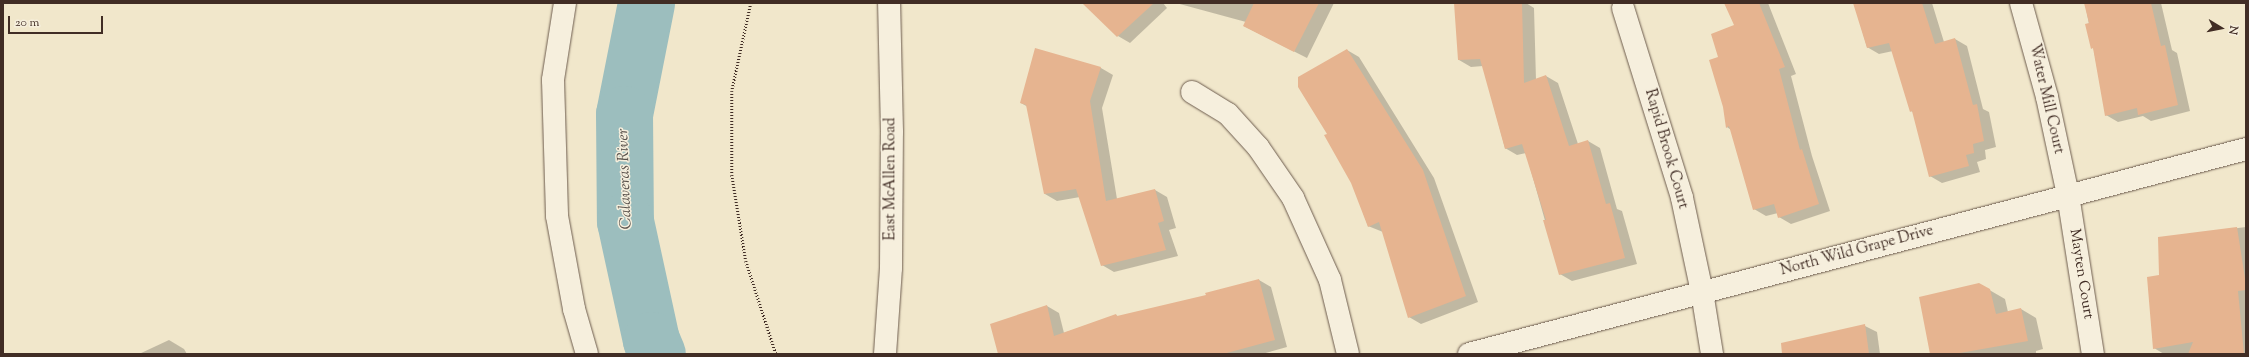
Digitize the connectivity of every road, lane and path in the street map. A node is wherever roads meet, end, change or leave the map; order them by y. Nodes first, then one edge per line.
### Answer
1 (565, 3) edge
2 (751, 3) edge
3 (889, 3) edge
4 (2021, 3) edge
5 (1623, 8) dead end
6 (1192, 92) dead end
7 (2246, 149) edge
8 (2068, 195) junction
9 (1702, 292) junction
10 (587, 354) edge
11 (776, 354) edge
12 (885, 354) edge
13 (1348, 354) edge
14 (1469, 354) edge
15 (1712, 354) edge
16 (2093, 354) edge

1 - 10 street
2 - 11 path
3 - 12 street, East McAllen Road
4 - 8 street, Water Mill Court
5 - 9 street, Rapid Brook Court
6 - 13 street
7 - 8 street, North Wild Grape Drive
8 - 9 street, North Wild Grape Drive
8 - 16 street, Mayten Court
9 - 14 street, North Wild Grape Drive
9 - 15 street, Rapid Brook Court

